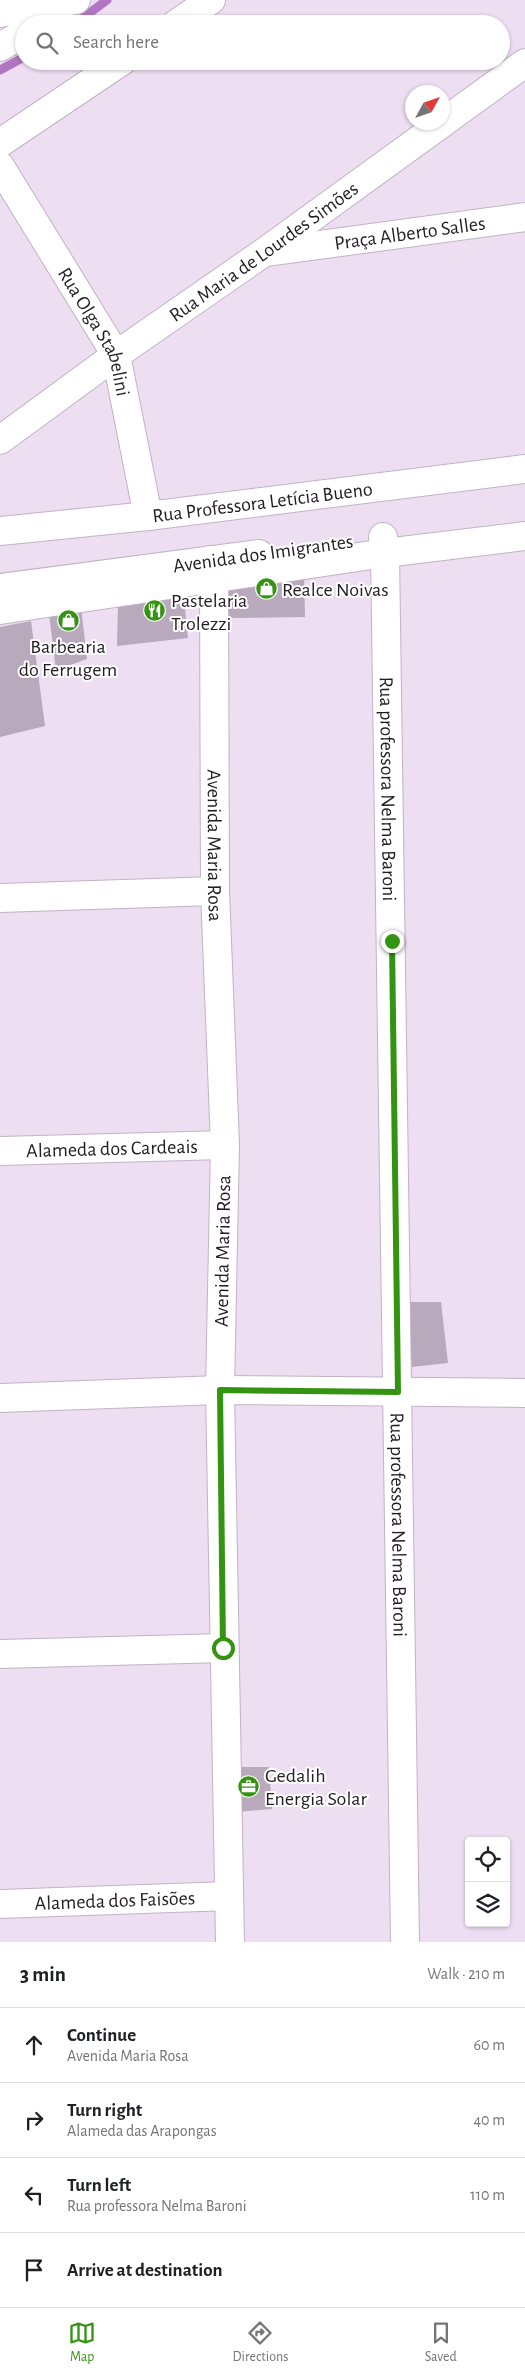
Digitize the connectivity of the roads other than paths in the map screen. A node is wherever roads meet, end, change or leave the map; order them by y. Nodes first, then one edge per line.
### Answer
1 (78, 0) edge
2 (211, 0) edge
3 (0, 13) edge
4 (54, 15) edge
5 (189, 15) edge
6 (15, 38) edge
7 (0, 47) edge
8 (525, 63) edge
9 (109, 70) edge
10 (0, 143) edge
11 (0, 166) edge
12 (525, 217) edge
13 (263, 253) junction
14 (116, 355) junction
15 (0, 440) edge
16 (525, 469) edge
17 (148, 516) junction
18 (525, 516) edge
19 (0, 531) edge
20 (525, 536) edge
21 (384, 545) junction
22 (211, 570) junction
23 (0, 588) edge
24 (0, 610) edge
25 (215, 892) junction
26 (0, 898) edge
27 (225, 1145) junction
28 (0, 1151) edge
29 (220, 1390) junction
30 (398, 1392) junction
31 (525, 1393) edge
32 (0, 1398) edge
33 (223, 1648) junction
34 (0, 1654) edge
35 (229, 1896) junction
36 (0, 1904) edge
37 (230, 1942) edge
38 (405, 1942) edge

1 - 3 street
1 - 4 street
2 - 5 street
6 - 7 street
8 - 13 street, Rua Maria de Lourdes Simões
9 - 10 street
11 - 14 street, Rua Olga Stabelini
12 - 13 street, Praça Alberto Salles
13 - 14 street, Rua Maria de Lourdes Simões
14 - 15 street, Rua Maria de Lourdes Simões
14 - 17 street, Rua Olga Stabelini
16 - 17 street, Rua Professora Letícia Bueno
17 - 19 street, Rua Professora Letícia Bueno
18 - 21 street, Avenida dos Imigrantes
20 - 21 street, Avenida dos Imigrantes
21 - 22 street, Avenida dos Imigrantes
21 - 30 street, Rua professora Nelma Baroni
22 - 23 street, Avenida dos Imigrantes
22 - 24 street, Avenida dos Imigrantes
22 - 25 street, Avenida Maria Rosa
25 - 26 street
25 - 27 street, Avenida Maria Rosa
27 - 28 street, Alameda dos Cardeais
27 - 29 street, Avenida Maria Rosa
29 - 30 street
29 - 32 street
29 - 33 street, Avenida Maria Rosa
30 - 31 street
30 - 38 street, Rua professora Nelma Baroni
33 - 34 street
33 - 35 street, Avenida Maria Rosa
35 - 36 street, Alameda dos Faisões
35 - 37 street, Avenida Maria Rosa

